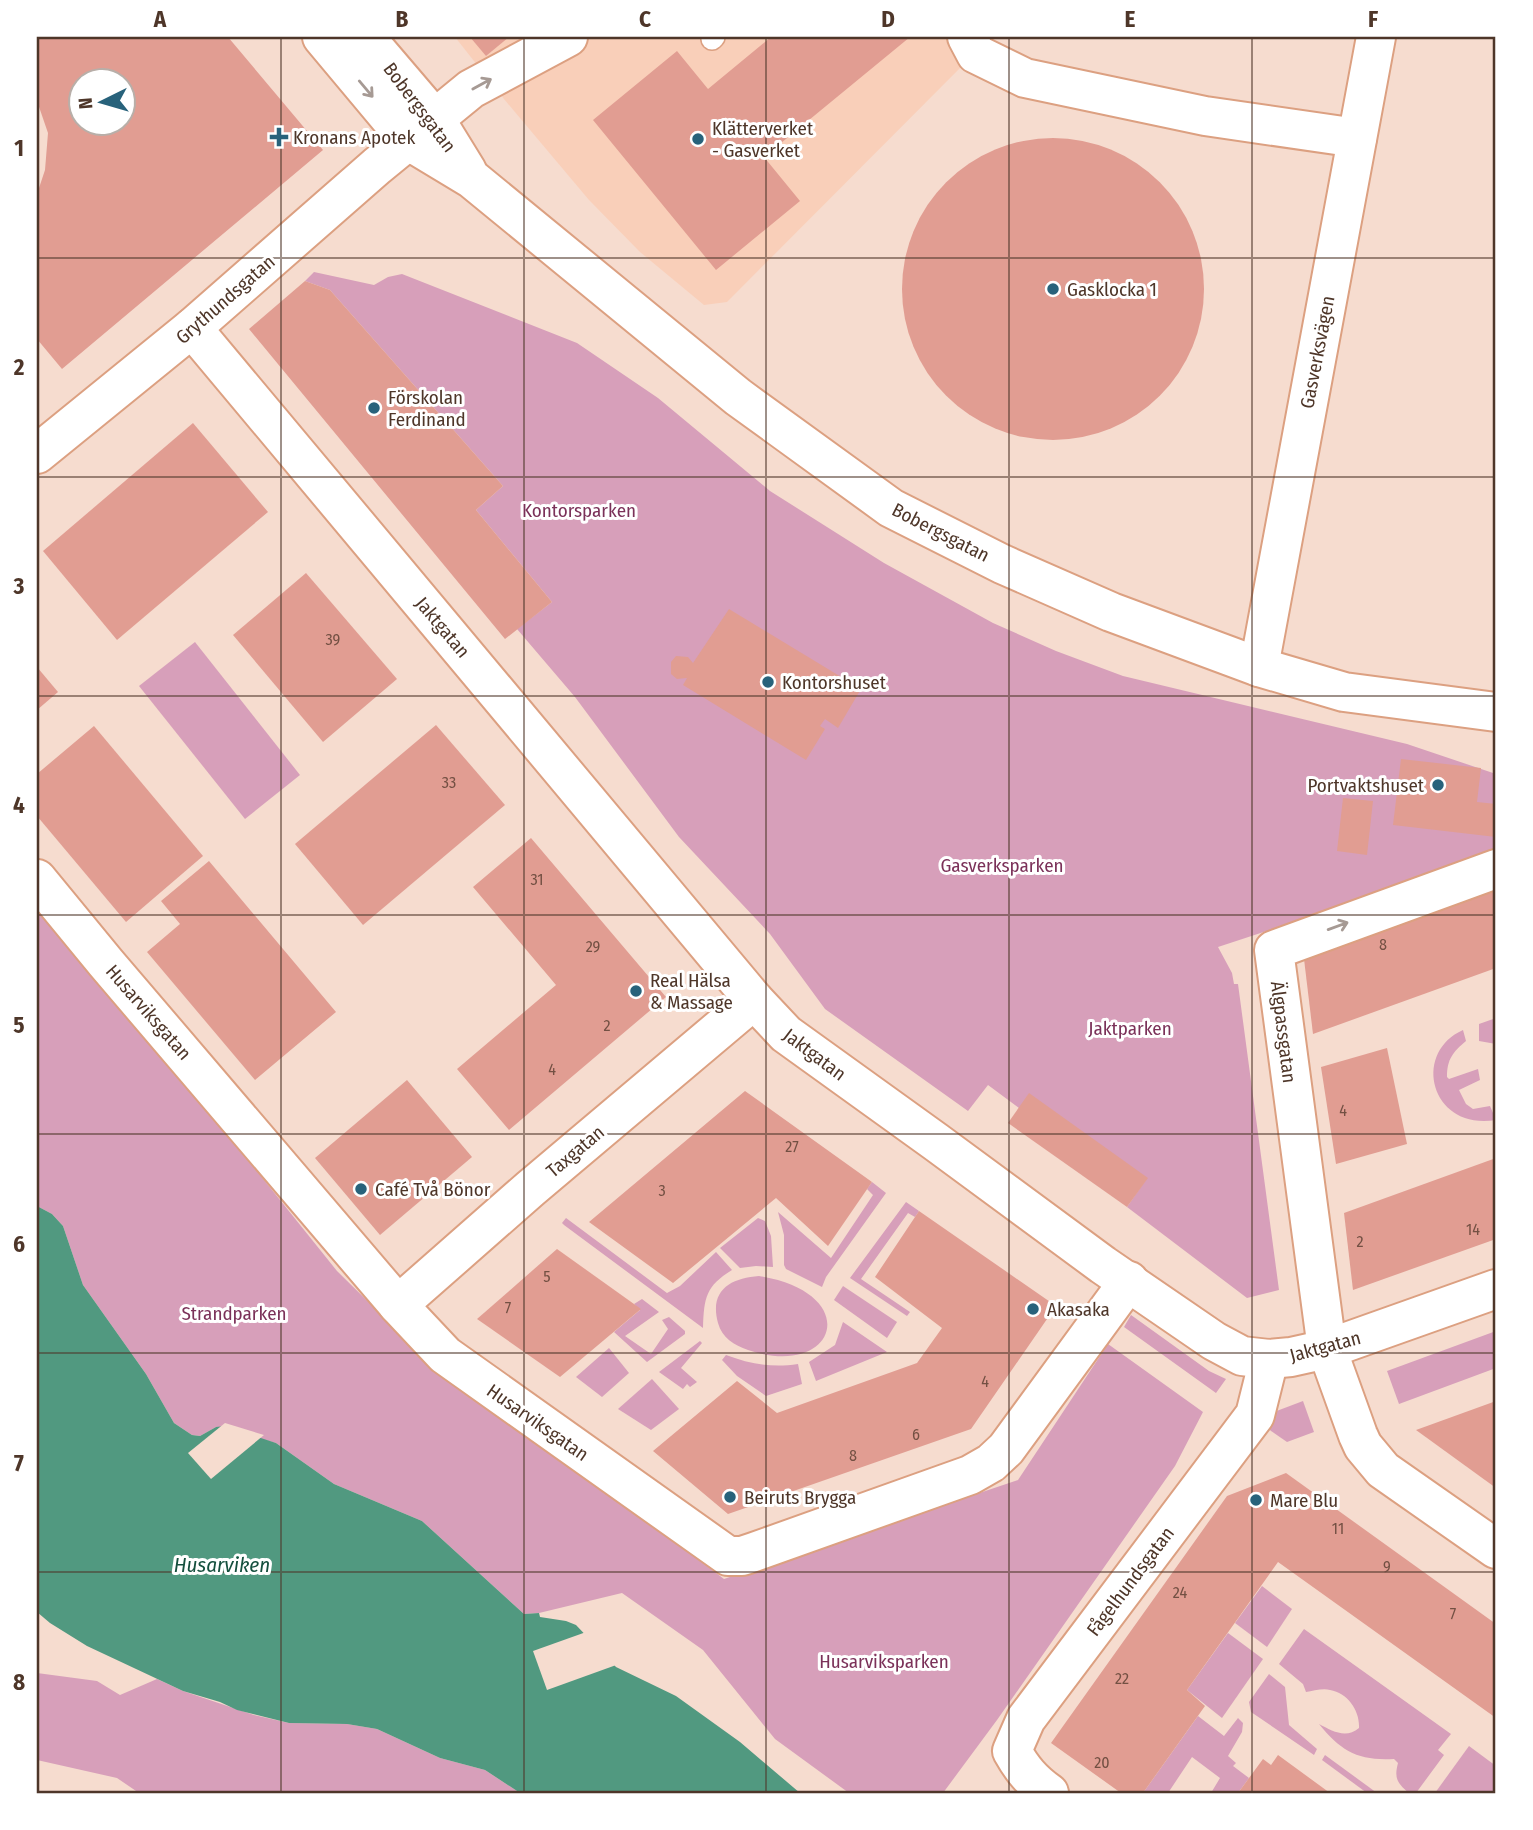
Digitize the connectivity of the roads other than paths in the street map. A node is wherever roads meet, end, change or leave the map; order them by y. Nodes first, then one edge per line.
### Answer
1 (322, 37) edge
2 (365, 37) edge
3 (568, 37) edge
4 (967, 37) edge
5 (1376, 37) edge
6 (422, 130) junction
7 (1357, 138) junction
8 (192, 328) junction
9 (37, 454) edge
10 (1259, 667) junction
11 (1496, 712) edge
12 (1496, 869) edge
13 (37, 878) edge
14 (754, 1000) junction
15 (1129, 1281) junction
16 (1496, 1289) edge
17 (398, 1305) junction
18 (1328, 1349) junction
19 (1269, 1359) junction
20 (1496, 1549) edge
21 (1049, 1793) edge

1 -> 6 street, Bobergsgatan
2 - 6 street, Bobergsgatan
6 -> 3 street, Grythundsgatan
4 - 7 street
5 - 7 street, Gasverksvägen
6 - 8 street, Grythundsgatan
6 - 10 street, Bobergsgatan
7 - 10 street, Gasverksvägen
8 - 9 street, Grythundsgatan
8 - 14 street, Jaktgatan
10 - 11 street, Bobergsgatan
18 -> 12 street, Älgpassgatan
13 - 17 street, Husarviksgatan
14 - 15 street, Jaktgatan
14 - 17 street, Taxgatan
15 - 17 street, Husarviksgatan
15 - 19 street, Jaktgatan
16 - 18 street, Jaktgatan
18 - 19 street, Jaktgatan
18 - 20 street, Älgpassgatan
19 - 21 street, Fågelhundsgatan

